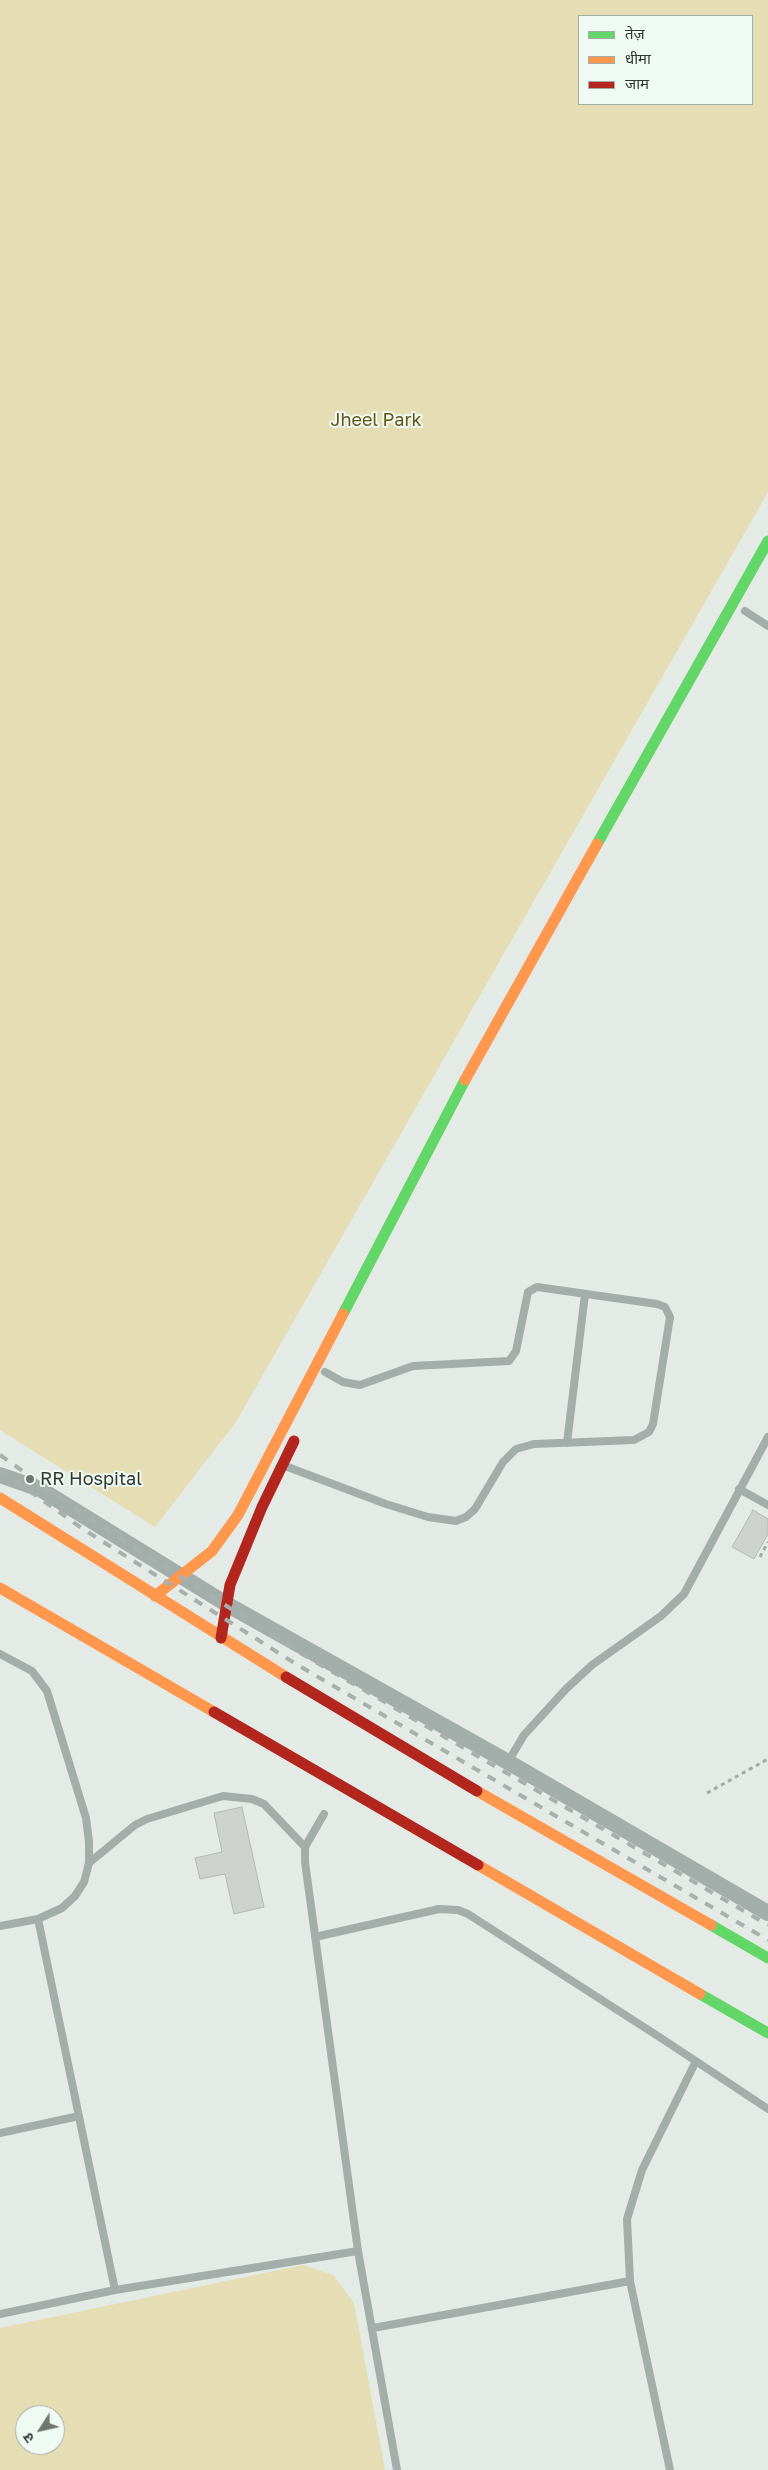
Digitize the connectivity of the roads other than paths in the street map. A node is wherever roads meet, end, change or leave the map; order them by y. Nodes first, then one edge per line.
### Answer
1 (768, 541) edge
2 (745, 611) dead end
3 (768, 626) edge
4 (613, 839) dead end
5 (585, 1294) junction
6 (325, 1372) junction
7 (313, 1397) dead end
8 (298, 1431) dead end
9 (768, 1437) edge
10 (567, 1443) junction
11 (283, 1465) junction
12 (0, 1475) edge
13 (739, 1489) junction
14 (0, 1498) edge
15 (768, 1505) edge
16 (235, 1541) junction
17 (182, 1576) junction
18 (0, 1588) edge
19 (155, 1596) junction
20 (0, 1599) edge
21 (19, 1600) junction
22 (228, 1605) junction
23 (221, 1638) junction
24 (0, 1654) edge
25 (508, 1762) junction
26 (324, 1814) dead end
27 (305, 1847) junction
28 (89, 1863) junction
29 (768, 1913) edge
30 (38, 1919) junction
31 (0, 1926) edge
32 (315, 1937) junction
33 (768, 1958) edge
34 (754, 2025) junction
35 (768, 2033) edge
36 (768, 2044) edge
37 (696, 2061) junction
38 (768, 2109) edge
39 (79, 2116) junction
40 (0, 2133) edge
41 (358, 2251) junction
42 (630, 2281) junction
43 (115, 2290) junction
44 (0, 2314) edge
45 (373, 2328) junction
46 (397, 2470) edge
47 (670, 2470) edge

1 - 16 main road
2 - 3 lane
4 - 6 main road
5 - 6 lane
5 - 10 lane
5 - 10 lane
6 - 7 main road
8 - 11 main road
9 - 13 lane
10 - 11 lane
11 - 16 main road
12 - 17 street
13 - 15 lane
13 - 25 lane
14 - 19 main road
16 - 17 main road
16 - 22 main road
17 - 19 main road
17 - 22 street
18 - 21 main road
19 - 23 main road
20 - 21 main road
21 - 34 main road
22 - 23 main road
22 - 25 street
23 - 33 main road
24 - 28 lane
25 - 29 street
26 - 27 lane
27 - 28 lane
27 - 32 lane
28 - 30 lane
30 - 31 lane
30 - 39 lane
32 - 37 lane
32 - 41 lane
34 - 35 main road
34 - 36 main road
37 - 38 lane
37 - 42 lane
39 - 40 lane
39 - 43 lane
41 - 43 lane
41 - 45 lane
42 - 45 lane
42 - 47 lane
43 - 44 lane
45 - 46 lane

